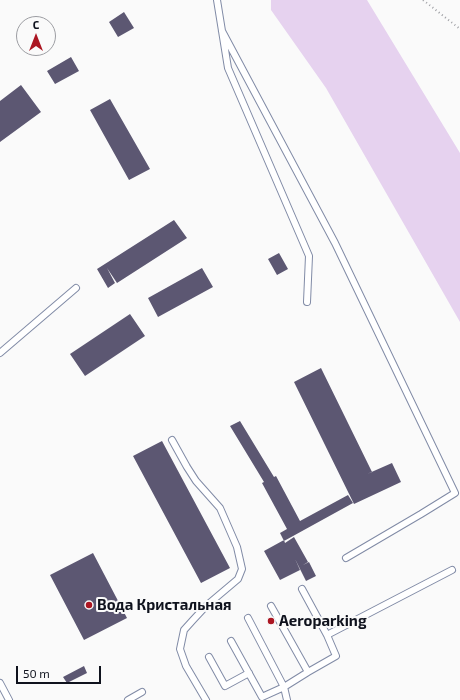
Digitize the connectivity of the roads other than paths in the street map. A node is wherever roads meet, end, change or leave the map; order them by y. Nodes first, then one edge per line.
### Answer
1 (216, 0) edge
2 (222, 31) junction
3 (76, 288) dead end
4 (307, 302) dead end
5 (0, 353) edge
6 (172, 440) dead end
7 (346, 558) dead end
8 (452, 570) dead end
9 (302, 589) dead end
10 (271, 606) dead end
11 (248, 618) dead end
12 (327, 635) junction
13 (231, 641) dead end
14 (209, 657) dead end
15 (308, 672) junction
16 (249, 673) junction
17 (0, 683) edge
18 (284, 687) junction
19 (142, 692) dead end
20 (9, 700) edge
21 (128, 700) edge
22 (206, 700) edge
23 (287, 700) edge

1 - 2 lane
2 - 4 lane
2 - 7 lane
3 - 5 lane
6 - 22 lane
8 - 12 lane
9 - 12 lane
10 - 15 lane
11 - 18 lane
12 - 15 lane
13 - 16 lane
14 - 16 lane
15 - 18 lane
16 - 18 lane
17 - 20 lane
18 - 23 lane
19 - 21 lane

